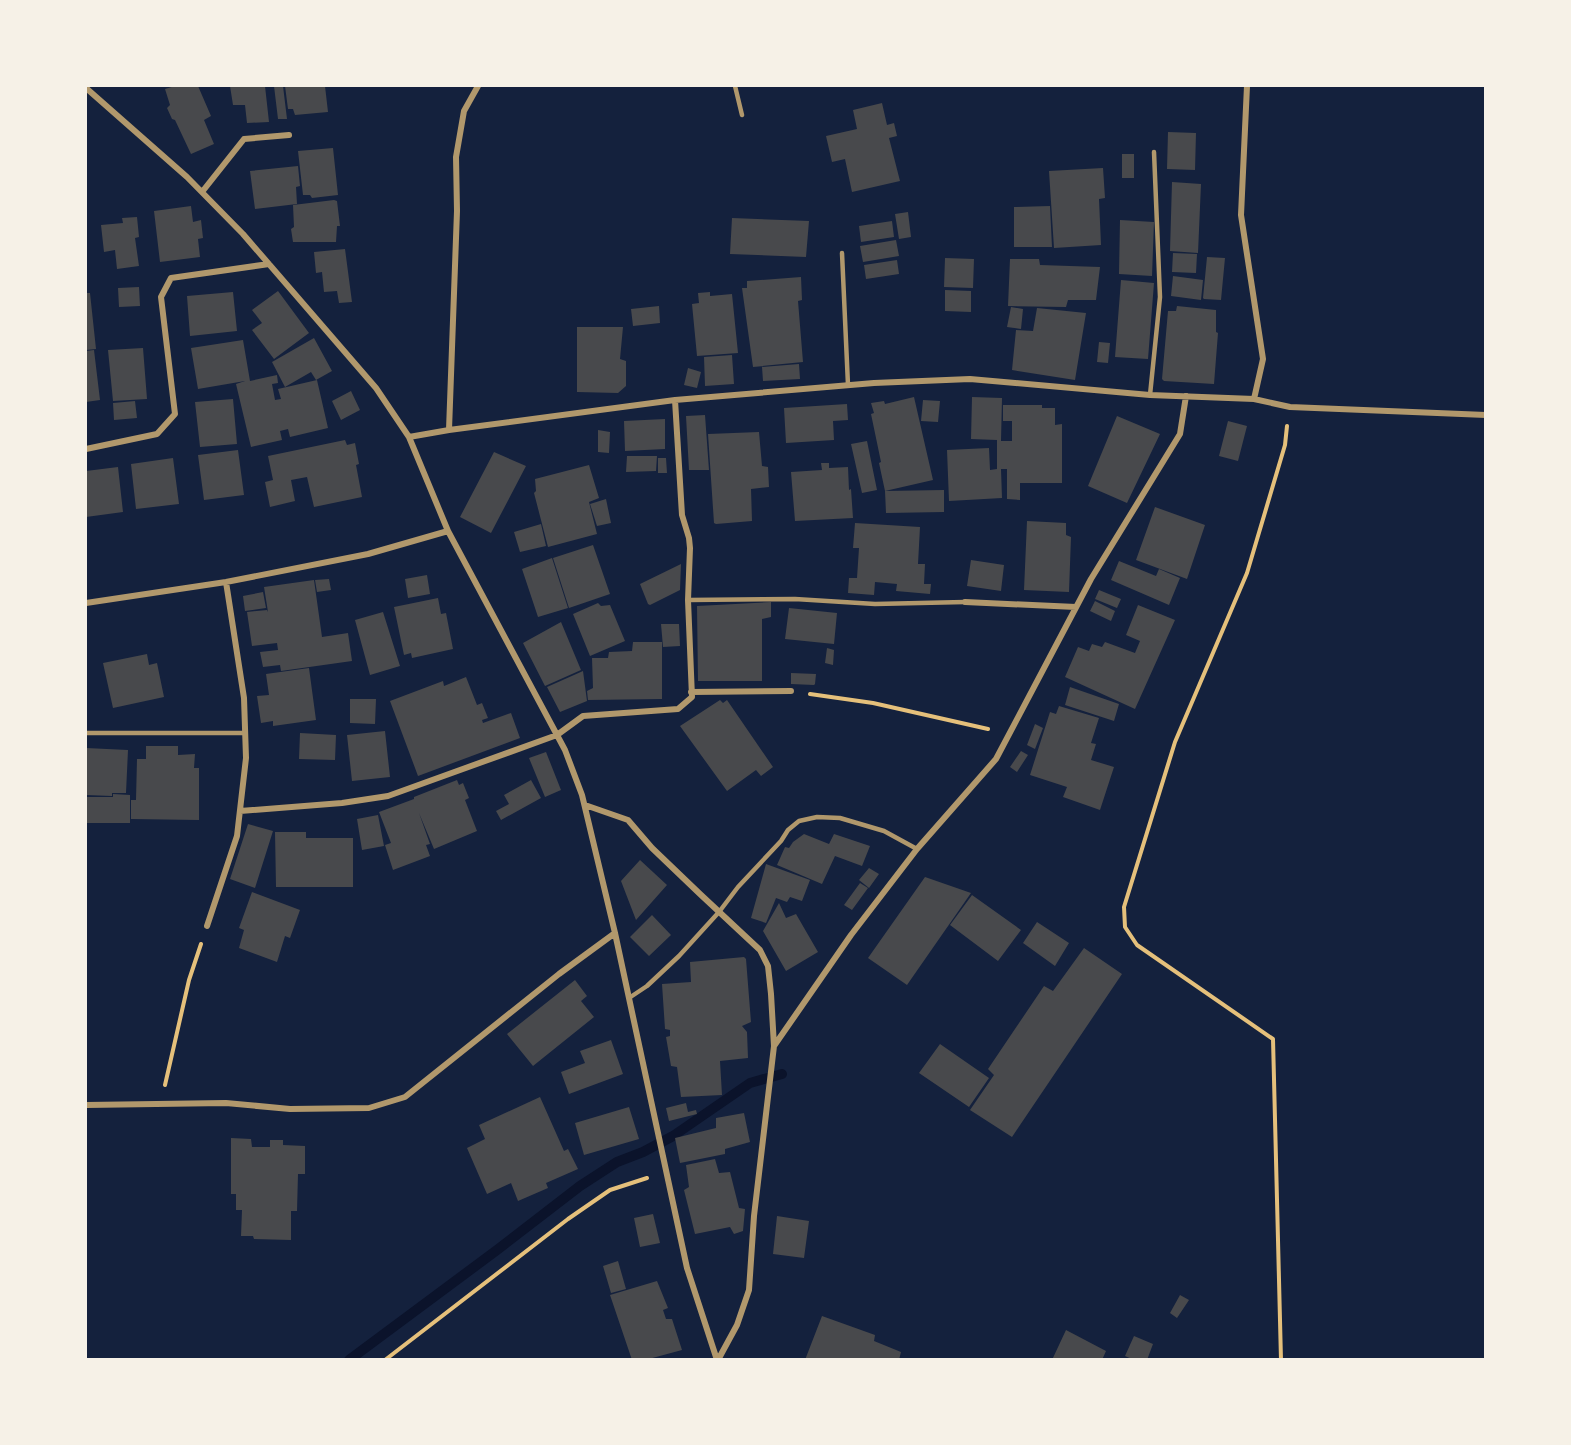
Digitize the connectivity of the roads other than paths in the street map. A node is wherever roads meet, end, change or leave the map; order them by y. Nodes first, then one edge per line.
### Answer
1 (478, 86) edge
2 (735, 86) edge
3 (1247, 86) edge
4 (86, 88) edge
5 (742, 115) dead end
6 (289, 135) dead end
7 (1154, 152) dead end
8 (202, 192) junction
9 (842, 253) dead end
10 (269, 264) junction
11 (848, 386) junction
12 (1150, 395) junction
13 (1186, 396) junction
14 (1254, 399) junction
15 (675, 400) junction
16 (1485, 415) edge
17 (449, 430) junction
18 (410, 437) junction
19 (86, 448) edge
20 (448, 531) junction
21 (226, 582) junction
22 (688, 600) junction
23 (964, 602) joint
24 (86, 603) edge
25 (1076, 607) junction
26 (791, 691) road end
27 (691, 692) junction
28 (86, 733) edge
29 (245, 733) junction
30 (557, 735) junction
31 (585, 805) junction
32 (240, 811) junction
33 (917, 849) junction
34 (719, 912) junction
35 (207, 926) road end
36 (615, 933) junction
37 (629, 998) junction
38 (774, 1046) junction
39 (86, 1105) edge
40 (717, 1359) edge

1 - 17 street
2 - 5 lane
3 - 14 street
4 - 8 street
6 - 8 street
7 - 12 lane
8 - 10 street
9 - 11 lane
10 - 18 street
10 - 19 street
11 - 12 street
11 - 15 street
12 - 13 street
13 - 14 street
13 - 25 street
14 - 16 street
15 - 17 street
15 - 22 street
17 - 18 street
18 - 20 street
20 - 21 street
20 - 30 street
21 - 24 street
21 - 29 street
22 - 23 lane
22 - 27 street
23 - 25 street
25 - 33 street
26 - 27 street
27 - 30 street
28 - 29 lane
29 - 32 street
30 - 31 street
30 - 32 street
31 - 34 street
31 - 36 street
32 - 35 street
33 - 34 lane
33 - 38 street
34 - 37 lane
34 - 38 street
36 - 37 street
36 - 39 street
37 - 40 street
38 - 40 street

